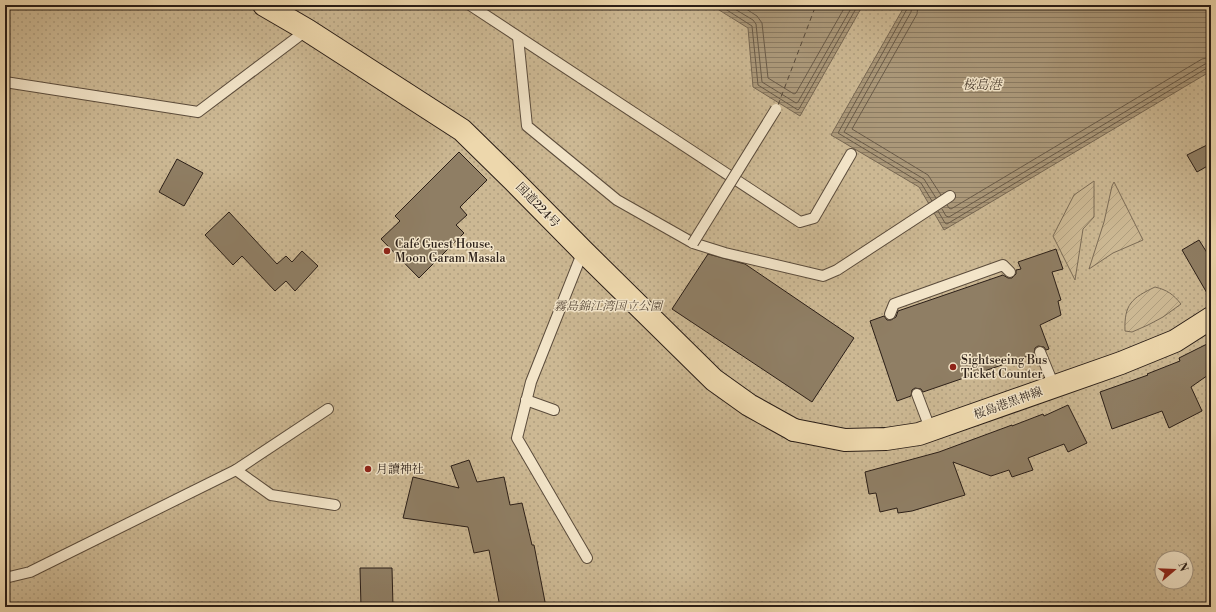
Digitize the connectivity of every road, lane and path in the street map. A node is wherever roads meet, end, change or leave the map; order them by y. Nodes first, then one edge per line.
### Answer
1 (264, 5) edge
2 (470, 5) edge
3 (307, 30) junction
4 (518, 37) junction
5 (5, 82) edge
6 (776, 109) dead end
7 (851, 154) dead end
8 (950, 196) dead end
9 (693, 243) junction
10 (583, 250) junction
11 (1010, 272) dead end
12 (890, 314) dead end
13 (1211, 318) edge
14 (1040, 352) dead end
15 (1054, 386) junction
16 (917, 394) dead end
17 (526, 400) junction
18 (328, 409) dead end
19 (554, 410) dead end
20 (794, 430) joint
21 (931, 431) junction
22 (236, 470) junction
23 (335, 505) dead end
24 (587, 558) dead end
25 (5, 578) edge

1 - 3 main road, 国道224号
2 - 4 lane
3 - 5 lane
3 - 10 main road, 国道224号
4 - 7 lane
4 - 9 lane
6 - 9 lane, bridge
8 - 9 lane
10 - 17 lane
10 - 20 main road, 国道224号
11 - 12 lane
13 - 15 main road, 桜島港黒神線
14 - 15 lane
15 - 21 main road, 桜島港黒神線
16 - 21 lane
17 - 19 lane
17 - 24 lane
18 - 22 lane
20 - 21 main road, 桜島港黒神線
22 - 23 lane
22 - 25 lane

